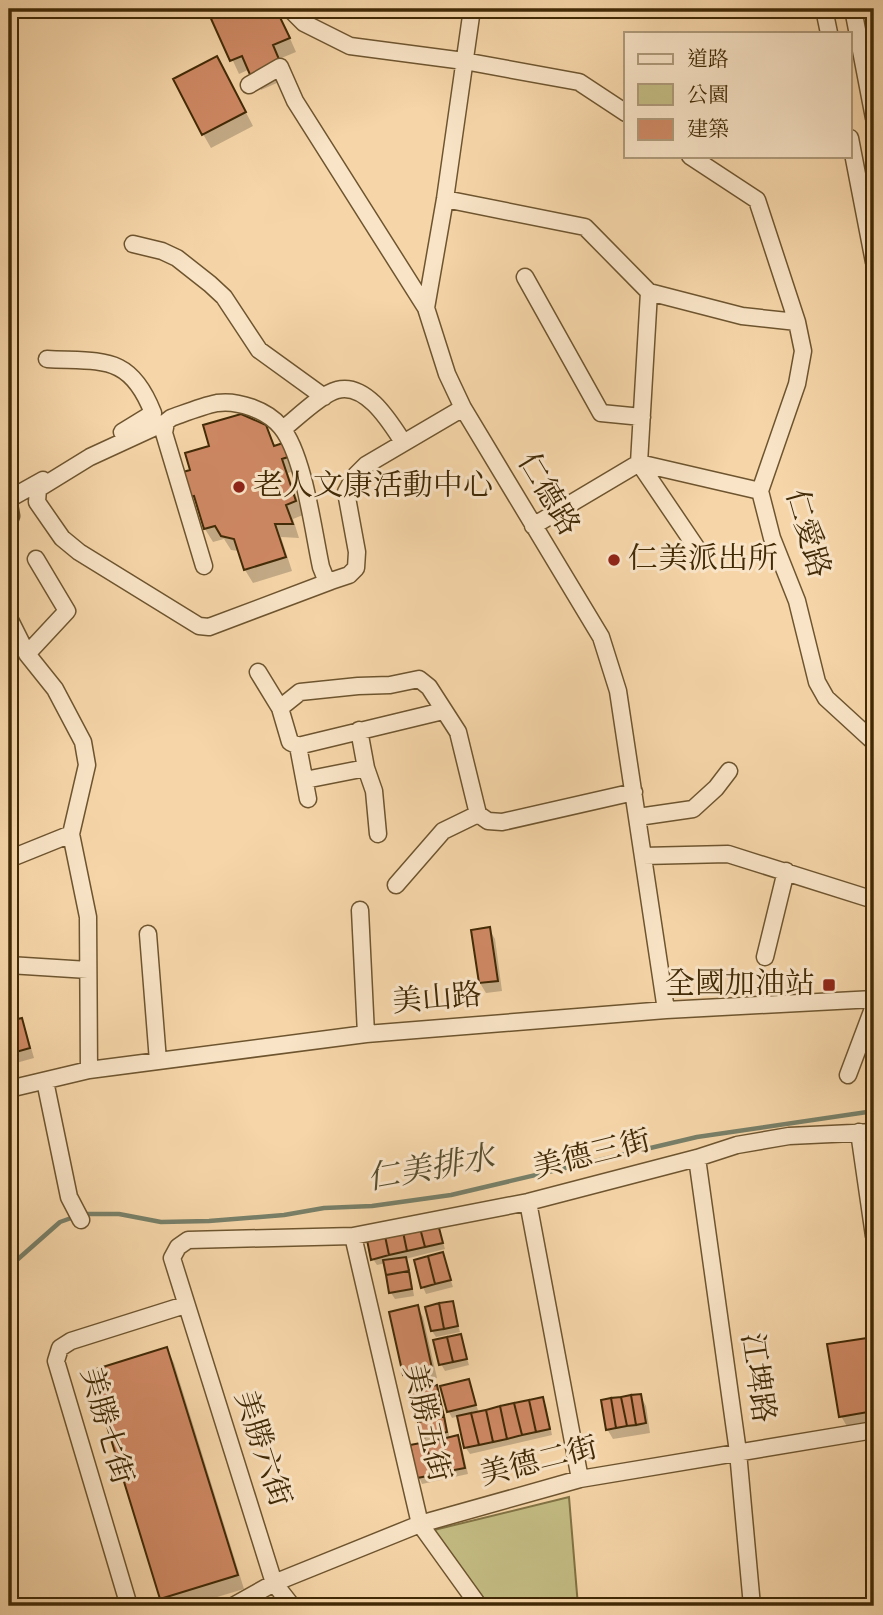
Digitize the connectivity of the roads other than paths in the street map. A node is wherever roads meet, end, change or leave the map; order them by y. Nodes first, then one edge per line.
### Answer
1 (290, 9) edge
2 (472, 9) edge
3 (824, 9) edge
4 (853, 9) edge
5 (829, 32) edge
6 (464, 61) junction
7 (249, 85) dead end
8 (624, 112) edge
9 (874, 118) edge
10 (852, 148) edge
11 (693, 158) edge
12 (445, 200) junction
13 (133, 244) dead end
14 (874, 262) edge
15 (526, 277) dead end
16 (649, 292) junction
17 (426, 308) junction
18 (797, 322) junction
19 (47, 359) dead end
20 (324, 397) junction
21 (463, 408) junction
22 (642, 417) junction
23 (166, 422) junction
24 (283, 429) junction
25 (403, 442) junction
26 (639, 463) junction
27 (761, 491) junction
28 (9, 499) edge
29 (9, 504) edge
30 (9, 521) edge
31 (533, 526) junction
32 (698, 550) dead end
33 (36, 559) dead end
34 (205, 566) dead end
35 (331, 581) junction
36 (9, 618) edge
37 (27, 654) junction
38 (258, 672) dead end
39 (280, 708) junction
40 (443, 710) junction
41 (359, 730) junction
42 (874, 742) edge
43 (298, 746) junction
44 (366, 768) junction
45 (729, 771) dead end
46 (305, 780) junction
47 (634, 792) junction
48 (308, 799) dead end
49 (478, 814) junction
50 (638, 817) junction
51 (71, 834) junction
52 (378, 834) dead end
53 (643, 856) junction
54 (9, 859) edge
55 (786, 871) junction
56 (396, 885) dead end
57 (874, 900) edge
58 (360, 910) dead end
59 (148, 934) dead end
60 (765, 957) dead end
61 (9, 965) edge
62 (88, 971) junction
63 (874, 999) edge
64 (874, 1006) edge
65 (666, 1010) junction
66 (366, 1034) junction
67 (158, 1061) junction
68 (89, 1070) junction
69 (848, 1075) dead end
70 (44, 1081) junction
71 (9, 1089) edge
72 (867, 1132) edge
73 (697, 1158) junction
74 (528, 1202) junction
75 (78, 1215) dead end
76 (353, 1236) junction
77 (874, 1236) edge
78 (185, 1305) junction
79 (874, 1430) edge
80 (738, 1452) junction
81 (580, 1479) junction
82 (420, 1524) junction
83 (274, 1583) junction
84 (129, 1606) edge
85 (233, 1606) edge
86 (292, 1606) edge
87 (479, 1606) edge
88 (752, 1606) edge

1 - 6 street
2 - 6 street, 仁德路
3 - 5 street
4 - 9 street
6 - 8 street
6 - 12 street, 仁德路
7 - 17 street
10 - 14 street
11 - 18 street, 仁愛路
12 - 16 street
12 - 17 street, 仁德路
13 - 20 street
15 - 22 street
16 - 18 street
16 - 22 street
17 - 21 street, 仁德路
18 - 27 street, 仁愛路
19 - 28 street
20 - 24 street
20 - 25 street
21 - 25 street
21 - 31 street, 仁德路
22 - 26 street
23 - 24 street
23 - 34 street
23 - 35 street
24 - 35 street
25 - 35 street
26 - 27 street
26 - 31 street
26 - 32 street
27 - 42 street, 仁愛路
29 - 30 street
31 - 47 street, 仁德路
33 - 37 street
36 - 37 street
37 - 51 street
38 - 39 street
39 - 40 street
39 - 43 street
40 - 41 street
40 - 49 street
41 - 43 street
41 - 44 street
43 - 46 street
44 - 46 street
44 - 52 street
45 - 50 street
46 - 48 street
47 - 49 street
47 - 50 street, 仁德路
49 - 56 street
50 - 53 street, 仁德路
51 - 54 street
51 - 62 street
53 - 55 street
53 - 65 street, 仁德路
55 - 57 street
55 - 60 street
58 - 66 street
59 - 67 street
61 - 62 street
62 - 68 street
63 - 65 street, 美山路
64 - 69 street
65 - 66 street, 美山路
66 - 67 street, 美山路
67 - 68 street, 美山路
68 - 70 street, 美山路
70 - 71 street, 美山路
70 - 75 street
72 - 73 street, 美德三街
72 - 77 street
73 - 74 street, 美德三街
73 - 80 street, 江埤路
74 - 76 street, 美德三街
74 - 81 street
76 - 78 street, 美德三街
76 - 82 street, 美勝五街
78 - 83 street, 美勝六街
78 - 84 street, 美勝七街
79 - 80 street, 美德二街
80 - 81 street, 美德二街
80 - 88 street, 江埤路
81 - 82 street, 美德二街
82 - 83 street, 美德二街
82 - 87 street, 美勝五街
83 - 85 street, 美德二街
83 - 86 street, 美勝六街

